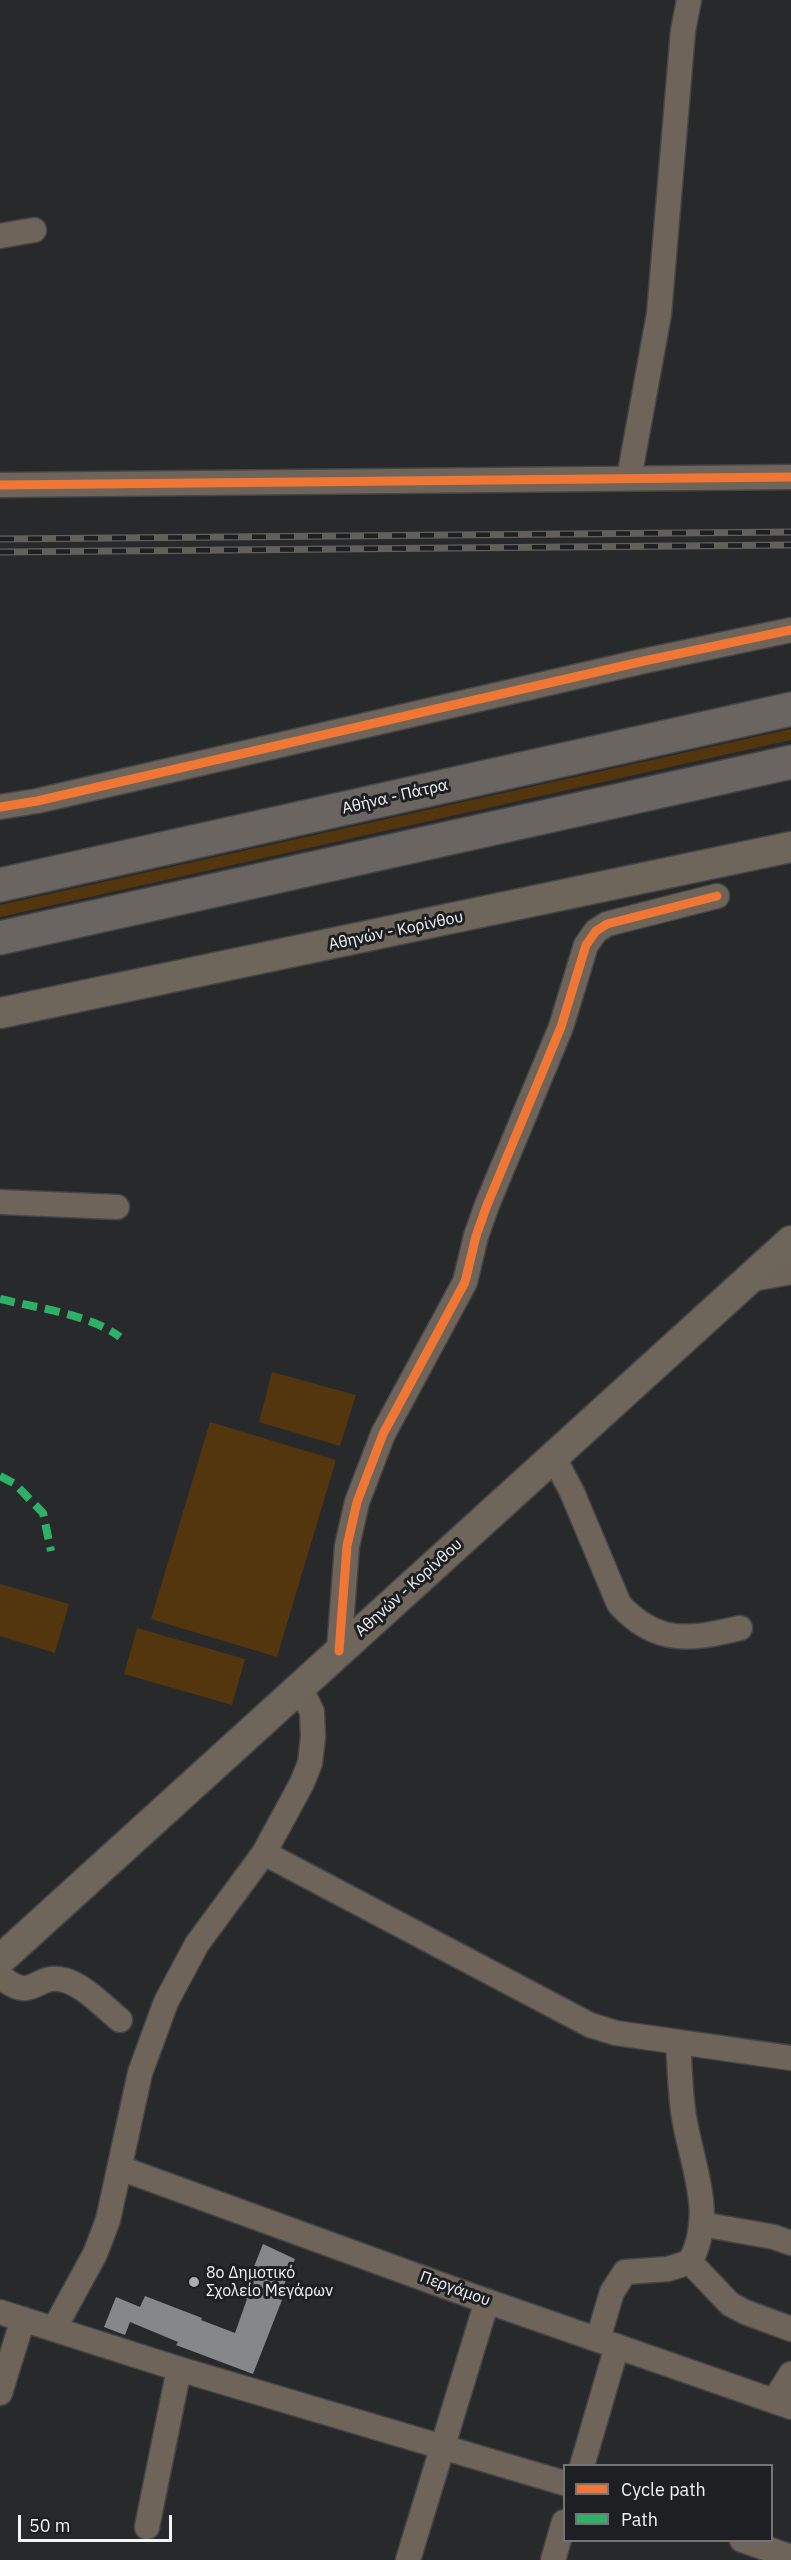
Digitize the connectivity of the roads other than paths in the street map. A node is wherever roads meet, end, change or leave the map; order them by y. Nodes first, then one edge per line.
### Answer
1 (689, 0) edge
2 (34, 230) dead end
3 (0, 236) edge
4 (791, 477) edge
5 (628, 478) junction
6 (0, 485) edge
7 (791, 630) edge
8 (791, 709) edge
9 (791, 762) edge
10 (0, 807) edge
11 (791, 847) edge
12 (0, 885) edge
13 (717, 896) dead end
14 (0, 938) edge
15 (0, 1013) edge
16 (0, 1202) edge
17 (117, 1207) dead end
18 (791, 1242) edge
19 (791, 1272) edge
20 (747, 1280) junction
21 (553, 1456) junction
22 (740, 1628) dead end
23 (339, 1651) junction
24 (300, 1687) junction
25 (264, 1853) junction
26 (0, 1960) edge
27 (0, 1976) edge
28 (120, 2020) dead end
29 (678, 2043) junction
30 (791, 2058) edge
31 (120, 2168) junction
32 (701, 2224) junction
33 (791, 2243) edge
34 (690, 2262) junction
35 (487, 2301) junction
36 (0, 2312) edge
37 (23, 2319) junction
38 (54, 2329) junction
39 (791, 2329) edge
40 (607, 2342) junction
41 (179, 2370) junction
42 (791, 2374) edge
43 (0, 2393) edge
44 (783, 2404) edge
45 (443, 2446) junction
46 (582, 2464) edge
47 (563, 2483) edge
48 (563, 2525) edge
49 (147, 2527) dead end
50 (744, 2542) edge
51 (791, 2557) edge
52 (408, 2560) edge
53 (553, 2560) edge

1 - 5 street
2 - 3 street
4 - 5 street
5 - 6 street
7 - 10 street
8 - 12 highway, Αθήνα - Πάτρα
9 - 14 highway
11 - 15 main road, Αθηνών - Κορίνθου
13 - 23 street
16 - 17 street
18 - 20 main road, Αθηνών - Κορίνθου
19 - 20 street
20 - 21 main road, Αθηνών - Κορίνθου
21 - 22 street
21 - 23 main road, Αθηνών - Κορίνθου
23 - 24 main road, Αθηνών - Κορίνθου
24 - 25 street
24 - 26 main road, Αθηνών - Κορίνθου
25 - 29 street
25 - 31 street
27 - 28 street
29 - 30 street
29 - 32 street
31 - 35 street, Περγάμου
31 - 38 street
32 - 33 street
32 - 34 street
34 - 39 street
34 - 40 street
35 - 40 street, Περγάμου
35 - 45 street
36 - 37 street
37 - 38 street
37 - 43 street
38 - 41 street
40 - 44 street, Περγάμου
40 - 46 street
41 - 45 street
41 - 49 street
42 - 44 street
45 - 47 street
45 - 52 street
48 - 53 street
50 - 51 street

